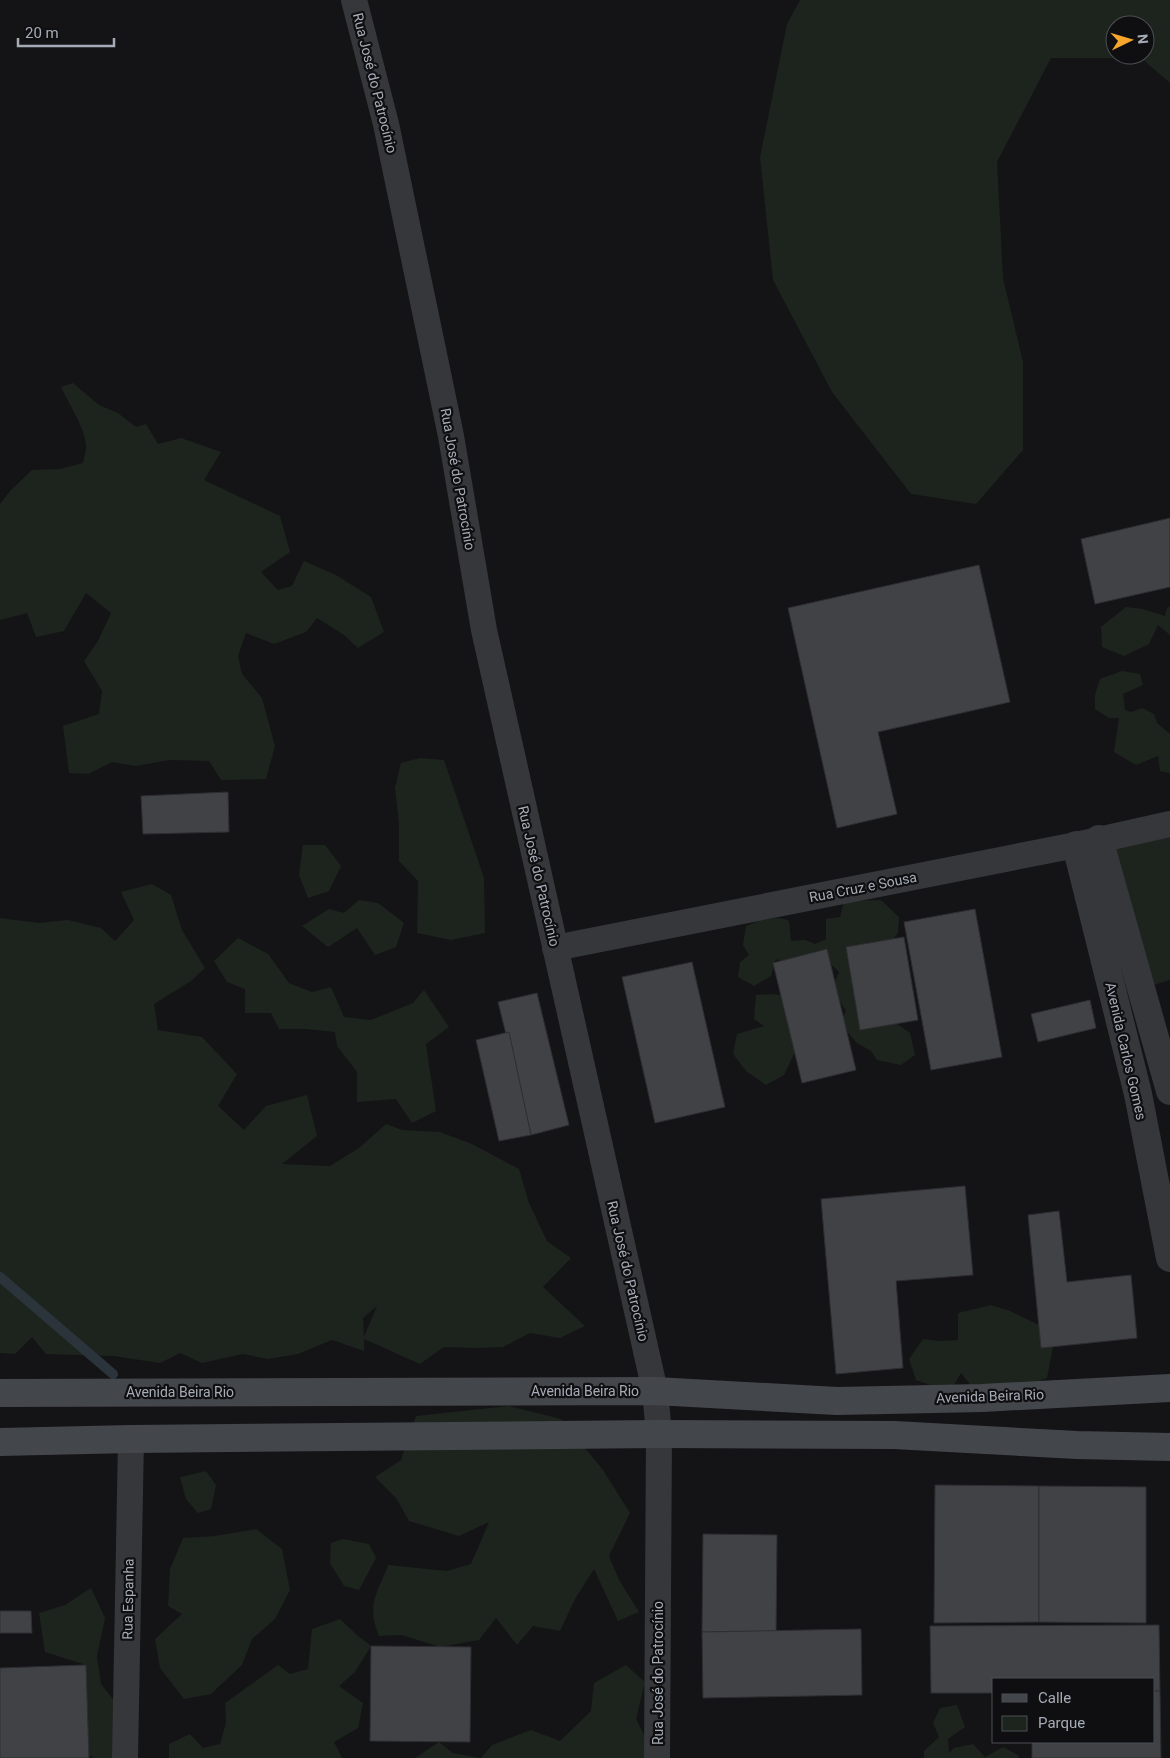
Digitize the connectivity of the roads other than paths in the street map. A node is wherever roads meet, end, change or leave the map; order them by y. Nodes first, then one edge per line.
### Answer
1 (354, 0) edge
2 (1170, 824) edge
3 (1088, 842) junction
4 (555, 948) junction
5 (1170, 1091) edge
6 (1170, 1258) edge
7 (1170, 1388) edge
8 (654, 1391) junction
9 (0, 1393) edge
10 (659, 1434) junction
11 (131, 1439) junction
12 (0, 1442) edge
13 (1170, 1447) edge
14 (125, 1758) edge
15 (658, 1758) edge

1 - 4 street, Rua José do Patrocínio
2 - 3 street, Rua Cruz e Sousa
3 - 4 street, Rua Cruz e Sousa
3 - 5 street, Avenida Carlos Gomes
3 - 6 street, Avenida Carlos Gomes
4 - 8 street, Rua José do Patrocínio
7 - 8 main road, Avenida Beira Rio
8 - 9 main road, Avenida Beira Rio
8 - 10 street, Rua José do Patrocínio
10 - 11 main road
10 - 13 main road
10 - 15 street, Rua José do Patrocínio
11 - 12 main road
11 - 14 street, Rua Espanha

